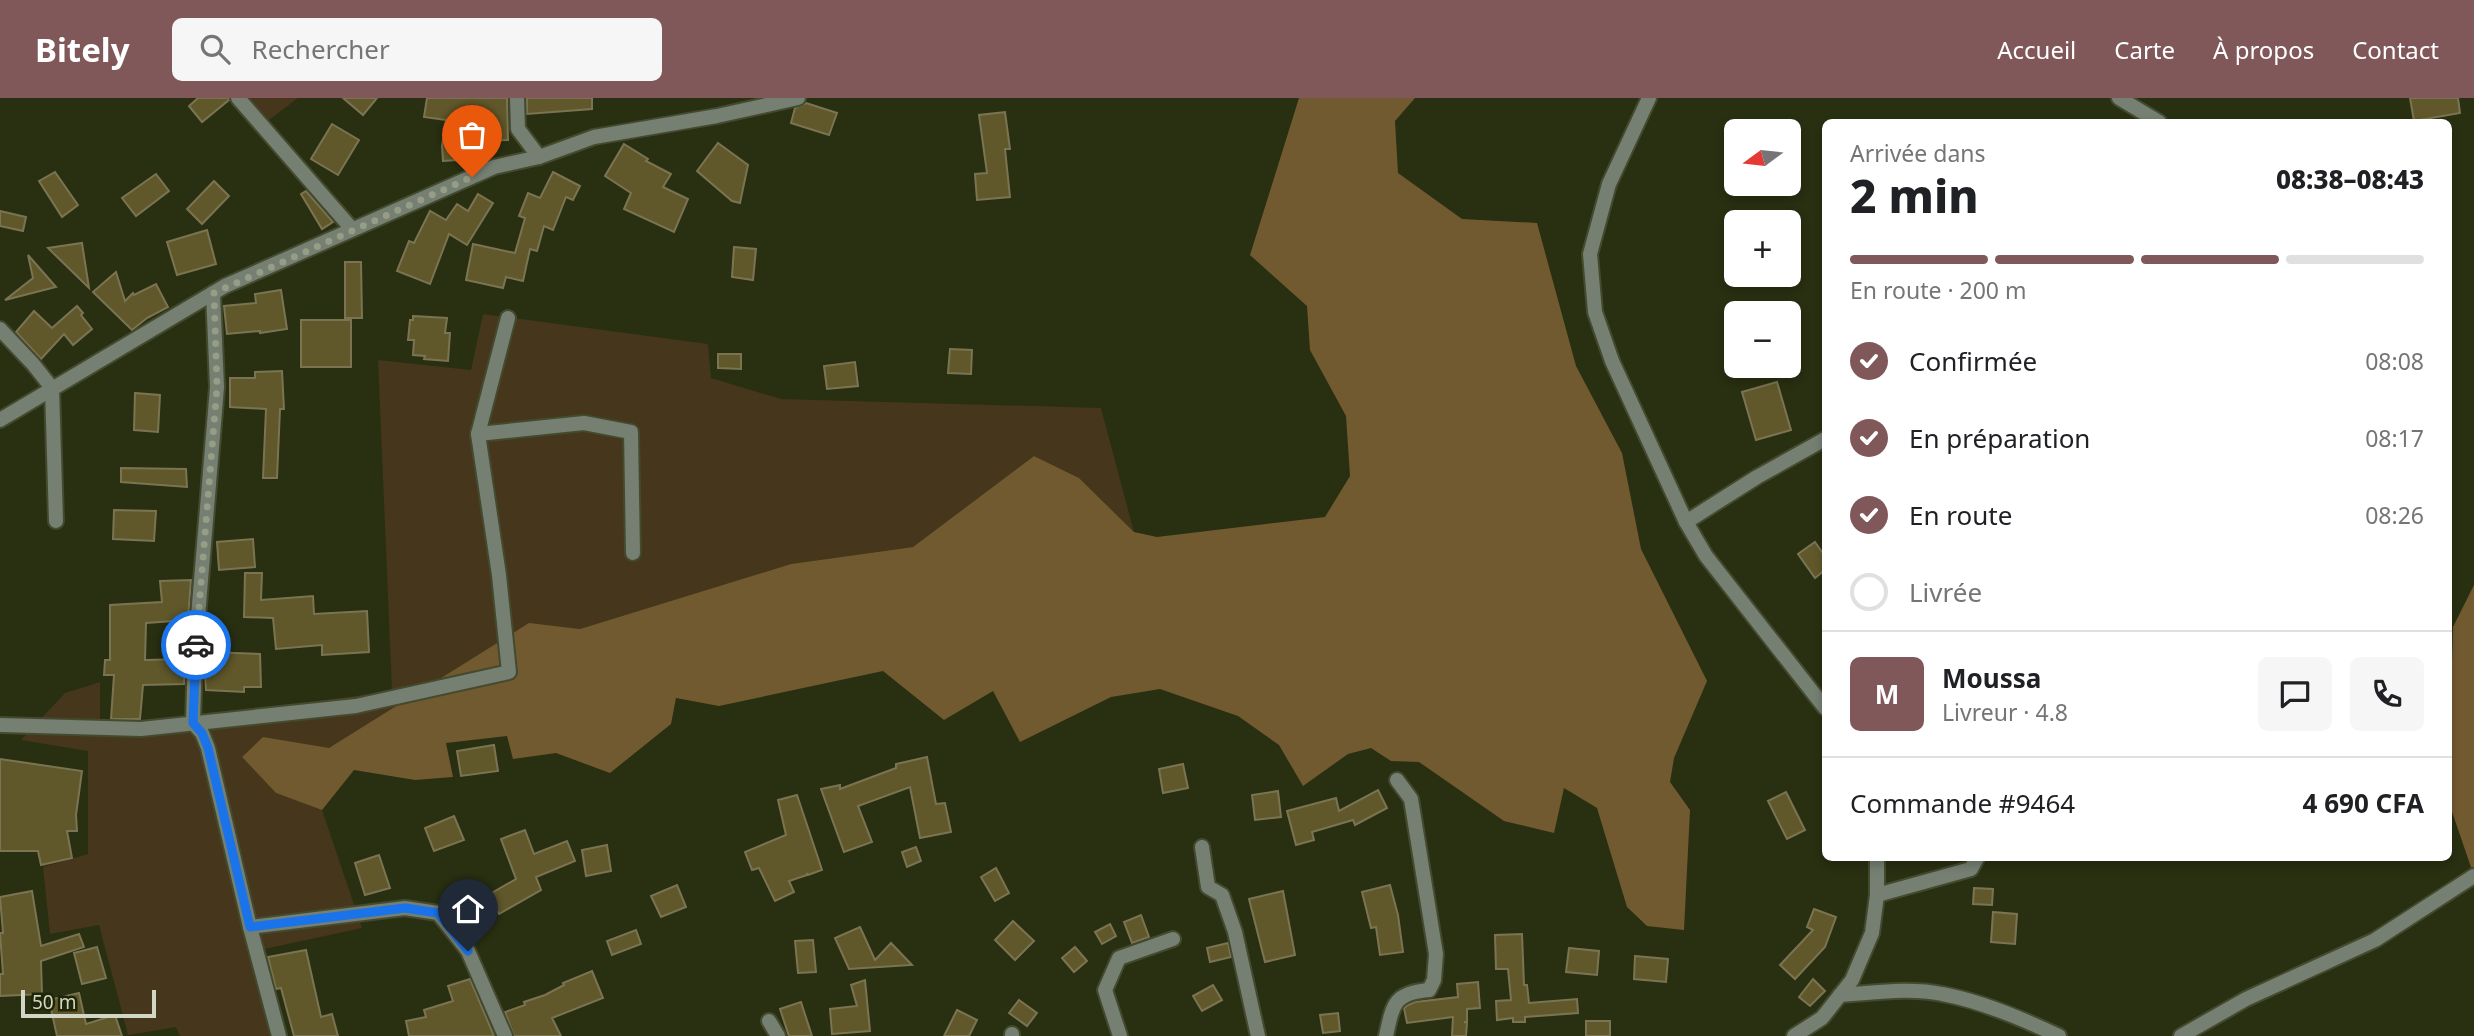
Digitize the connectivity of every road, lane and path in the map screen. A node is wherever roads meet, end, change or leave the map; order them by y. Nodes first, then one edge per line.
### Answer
1 (239, 98) edge
2 (517, 98) edge
3 (797, 98) edge
4 (1648, 98) edge
5 (2119, 98) edge
6 (2154, 119) edge
7 (539, 157) junction
8 (352, 229) junction
9 (214, 293) junction
10 (508, 317) dead end
11 (0, 329) edge
12 (52, 388) junction
13 (0, 419) edge
14 (478, 434) junction
15 (1822, 441) edge
16 (56, 521) dead end
17 (1686, 522) junction
18 (633, 553) dead end
19 (1822, 704) edge
20 (193, 723) junction
21 (0, 725) edge
22 (1397, 780) dead end
23 (1202, 848) dead end
24 (1877, 861) edge
25 (1975, 861) edge
26 (2474, 876) edge
27 (1877, 895) junction
28 (250, 927) junction
29 (1173, 939) dead end
30 (1840, 995) junction
31 (769, 1021) dead end
32 (279, 1036) edge
33 (505, 1036) edge
34 (778, 1036) edge
35 (1120, 1036) edge
36 (1258, 1036) edge
37 (1386, 1036) edge
38 (1794, 1036) edge
39 (2059, 1036) edge
40 (2181, 1036) edge

1 - 8 street
2 - 7 street
3 - 7 street
4 - 17 street
5 - 6 street
7 - 8 street
8 - 9 street
9 - 12 street
9 - 20 street
10 - 14 street
11 - 12 street
12 - 13 street
12 - 16 street
14 - 18 street
14 - 20 street
15 - 17 street
17 - 19 street
20 - 21 street
20 - 28 street
22 - 37 street
23 - 36 street
24 - 27 street
25 - 27 street
26 - 40 street
27 - 30 street
28 - 32 street
28 - 33 street
29 - 35 street
30 - 38 street
30 - 39 street
31 - 34 street

